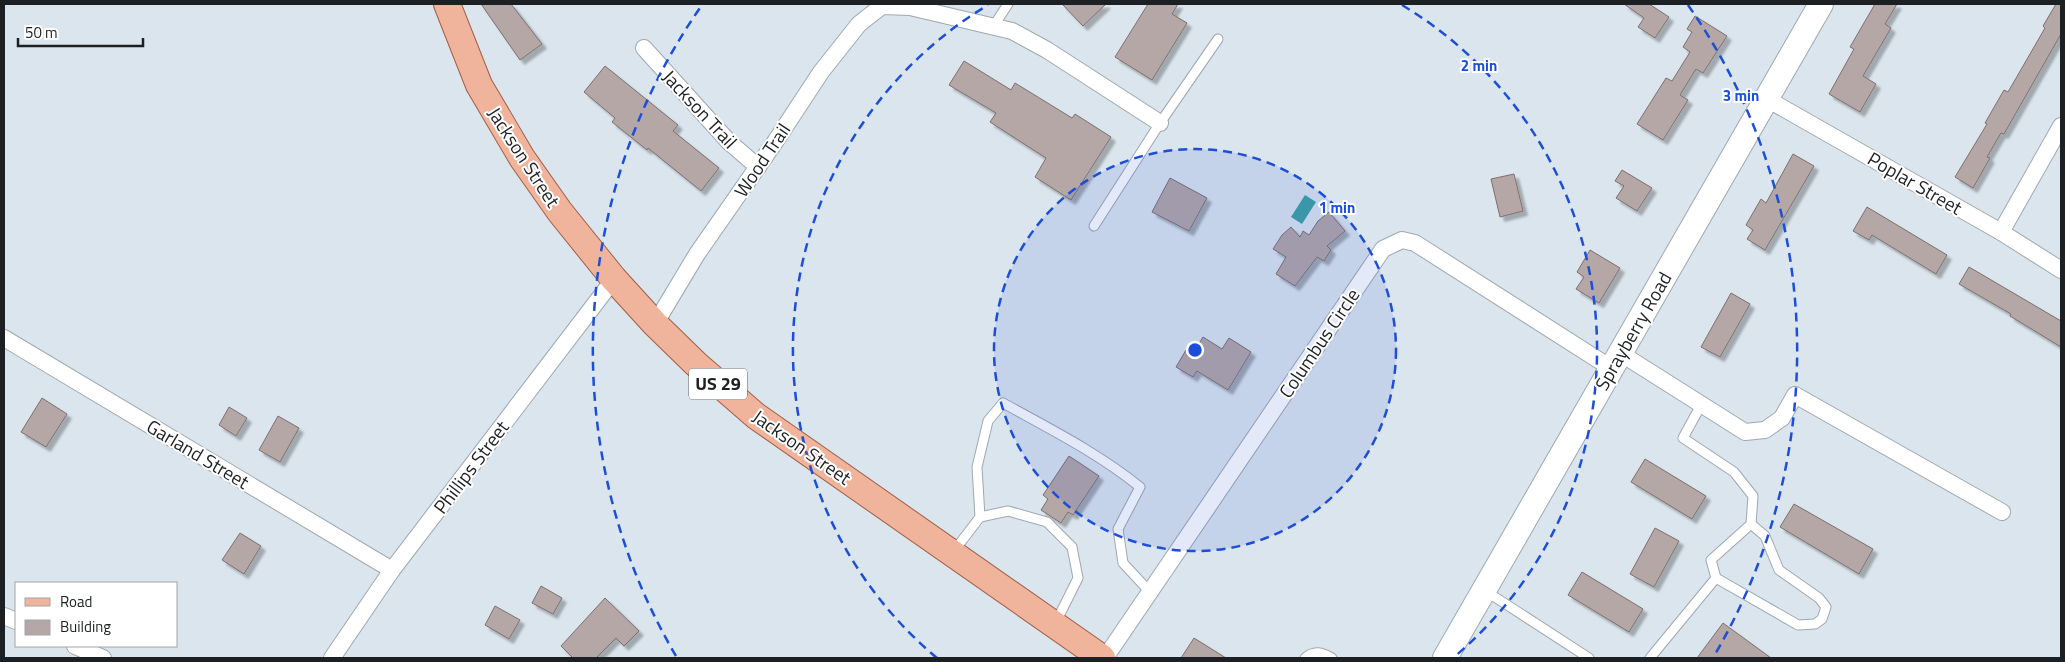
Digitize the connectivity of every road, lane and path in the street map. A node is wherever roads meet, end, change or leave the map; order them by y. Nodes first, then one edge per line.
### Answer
1 (447, 4) edge
2 (1008, 4) edge
3 (1821, 4) edge
4 (993, 27) junction
5 (1218, 39) dead end
6 (644, 48) dead end
7 (1767, 99) junction
8 (1160, 123) junction
9 (2061, 126) edge
10 (758, 167) junction
11 (1094, 226) dead end
12 (2001, 232) junction
13 (2061, 270) edge
14 (614, 278) junction
15 (655, 324) junction
16 (4, 338) edge
17 (1615, 360) junction
18 (1701, 405) junction
19 (2002, 512) dead end
20 (980, 517) junction
21 (1751, 524) junction
22 (952, 554) junction
23 (392, 570) junction
24 (1716, 578) junction
25 (1484, 590) junction
26 (1150, 592) junction
27 (1054, 625) junction
28 (77, 647) edge
29 (1308, 656) edge
30 (103, 658) edge
31 (332, 658) edge
32 (1104, 658) edge
33 (1332, 658) edge
34 (1445, 658) edge
35 (1589, 658) edge
36 (1650, 658) edge

1 - 14 main road, Jackson Street / US 29
2 - 4 lane
3 - 7 street, Sprayberry Road
4 - 8 street
4 - 10 street, Wood Trail
5 - 8 lane
6 - 10 street, Jackson Trail
7 - 12 street, Poplar Street
7 - 17 street, Sprayberry Road
8 - 11 lane
9 - 12 street
10 - 15 street, Wood Trail
12 - 13 street, Poplar Street
14 - 15 main road, Jackson Street / US 29
14 - 23 street, Phillips Street
15 - 22 main road, Jackson Street / US 29
16 - 23 street, Garland Street
17 - 18 street, Columbus Circle
17 - 25 street, Sprayberry Road
17 - 26 street, Columbus Circle
18 - 19 street, Columbus Circle
18 - 21 lane
20 - 22 lane
20 - 26 lane
20 - 27 lane
21 - 24 lane
21 - 24 lane
22 - 27 main road, Jackson Street / US 29
23 - 31 street, Phillips Street
24 - 36 lane
25 - 34 street, Sprayberry Road
25 - 35 lane
26 - 32 street, Columbus Circle
27 - 32 main road, Jackson Street / US 29
28 - 30 street
29 - 33 lane

